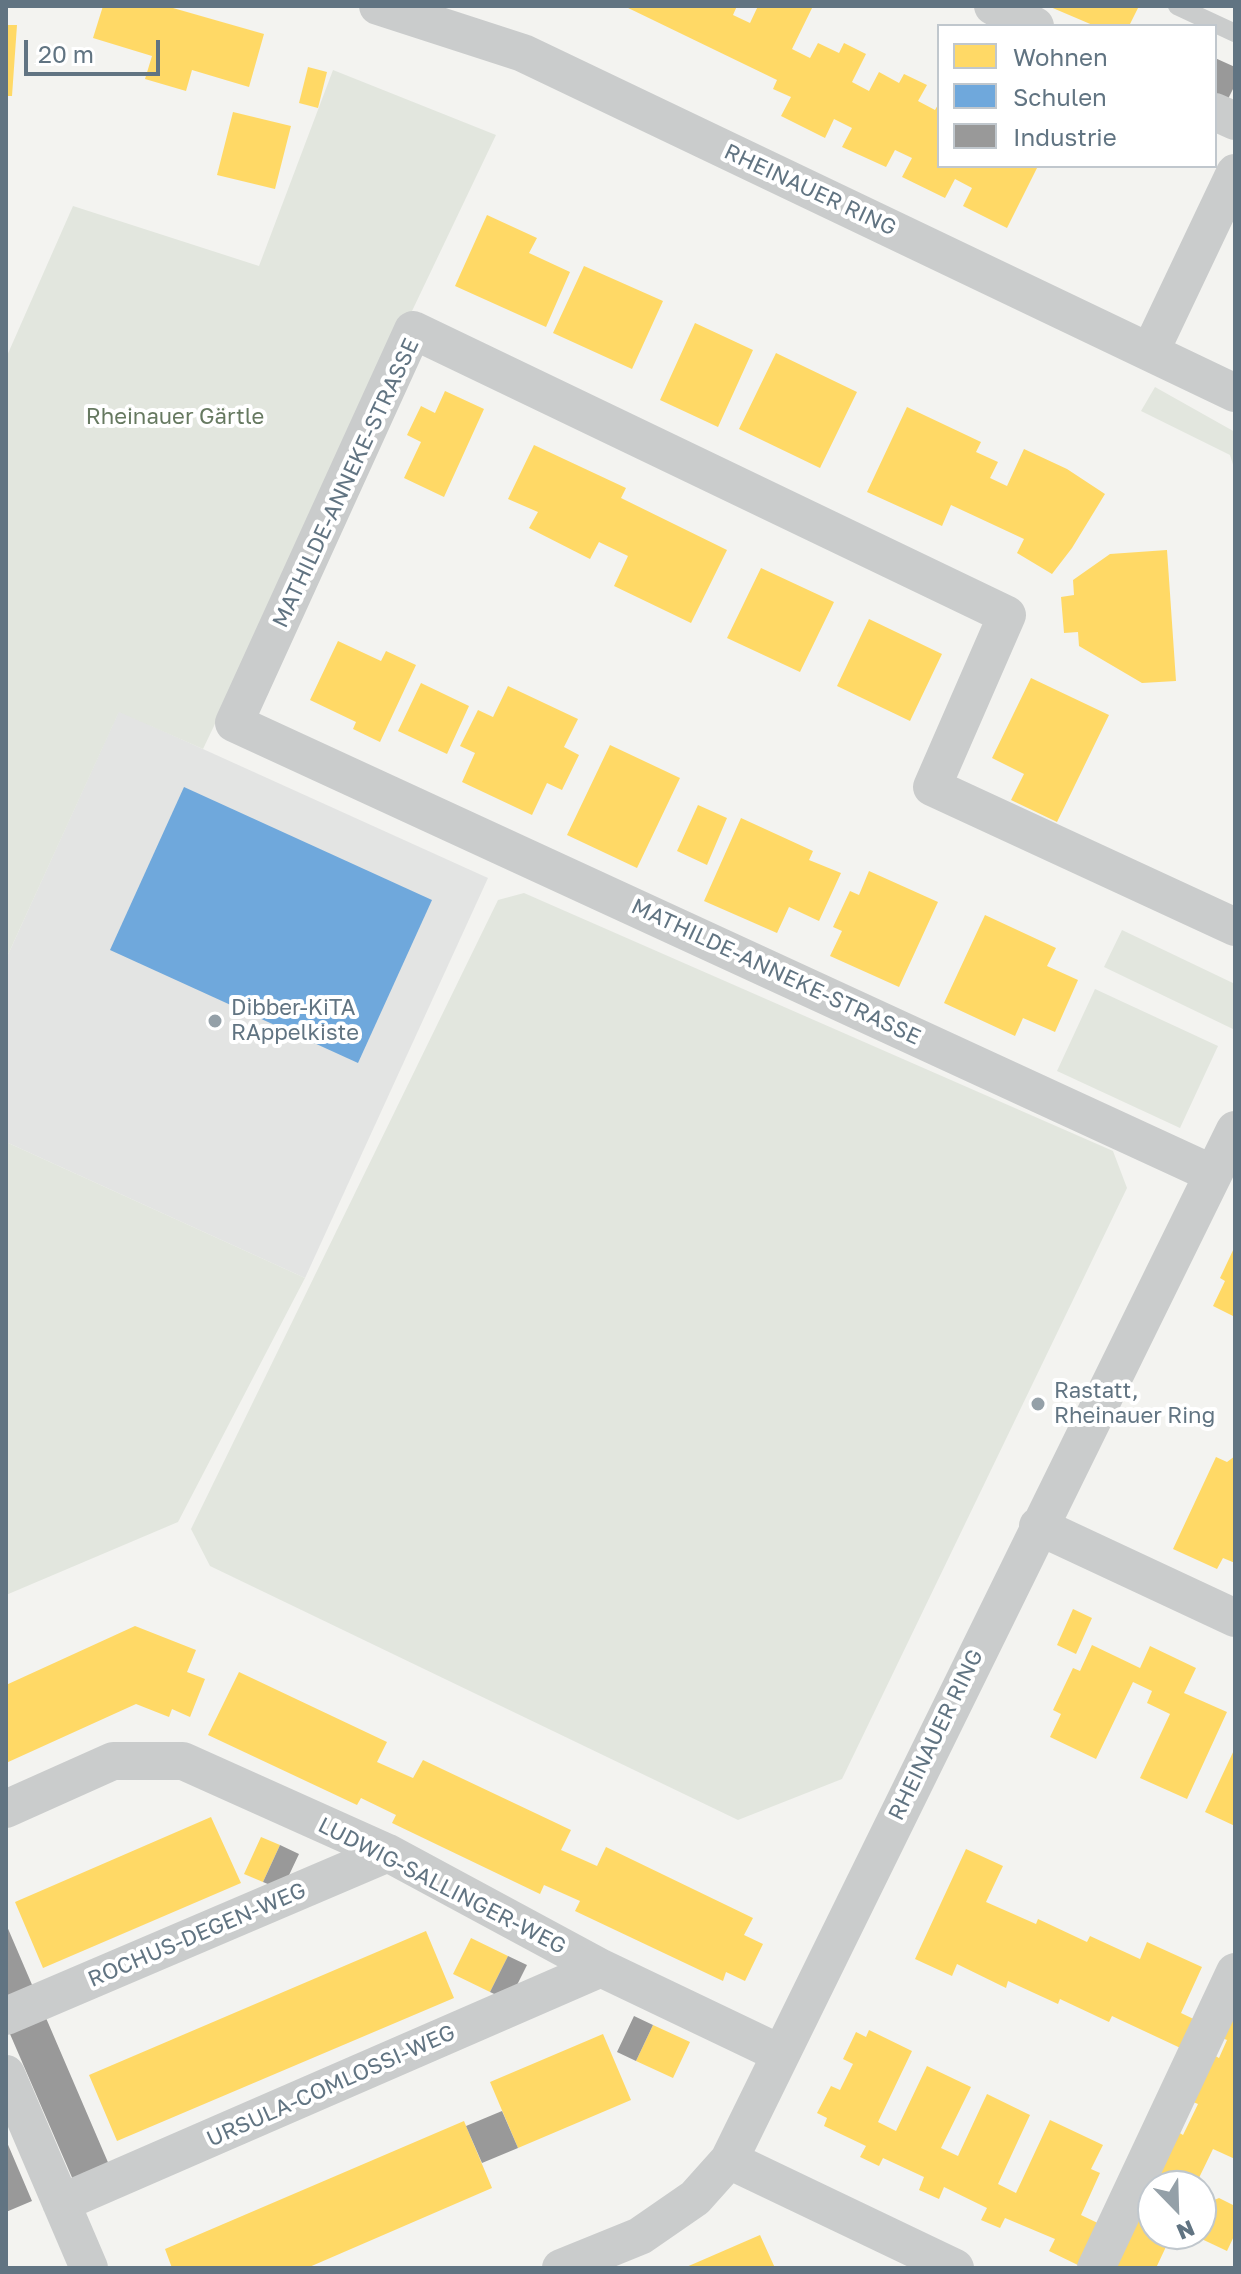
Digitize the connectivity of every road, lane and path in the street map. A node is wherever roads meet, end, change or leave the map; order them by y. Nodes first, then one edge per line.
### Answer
1 (378, 6) edge
2 (993, 6) edge
3 (1177, 6) edge
4 (1031, 24) edge
5 (1216, 24) edge
6 (1235, 173) edge
7 (1150, 352) junction
8 (1235, 393) edge
9 (1235, 927) edge
10 (1235, 1130) edge
11 (1213, 1174) junction
12 (1038, 1526) junction
13 (1235, 1618) edge
14 (6, 1809) edge
15 (388, 1853) junction
16 (601, 1968) junction
17 (1235, 1972) edge
18 (6, 2016) edge
19 (781, 2054) junction
20 (6, 2074) edge
21 (729, 2160) junction
22 (61, 2203) junction
23 (899, 2254) edge
24 (89, 2268) edge
25 (561, 2268) edge
26 (955, 2268) edge
27 (1096, 2268) edge

1 - 7 street, RHEINAUER RING
2 - 4 street
3 - 5 lane
6 - 7 street
7 - 8 street, RHEINAUER RING
9 - 11 street, MATHILDE-ANNEKE-STRASSE
10 - 11 street, RHEINAUER RING
11 - 12 street, RHEINAUER RING
12 - 13 street
12 - 19 street, RHEINAUER RING
14 - 15 street, LUDWIG-SALLINGER-WEG
15 - 16 street, LUDWIG-SALLINGER-WEG
15 - 18 street, ROCHUS-DEGEN-WEG
16 - 19 street, LUDWIG-SALLINGER-WEG
16 - 22 street, URSULA-COMLOSSI-WEG
17 - 27 street
19 - 21 street, RHEINAUER RING
20 - 22 street
21 - 23 street
21 - 25 street, RHEINAUER RING
22 - 24 street
23 - 26 street

